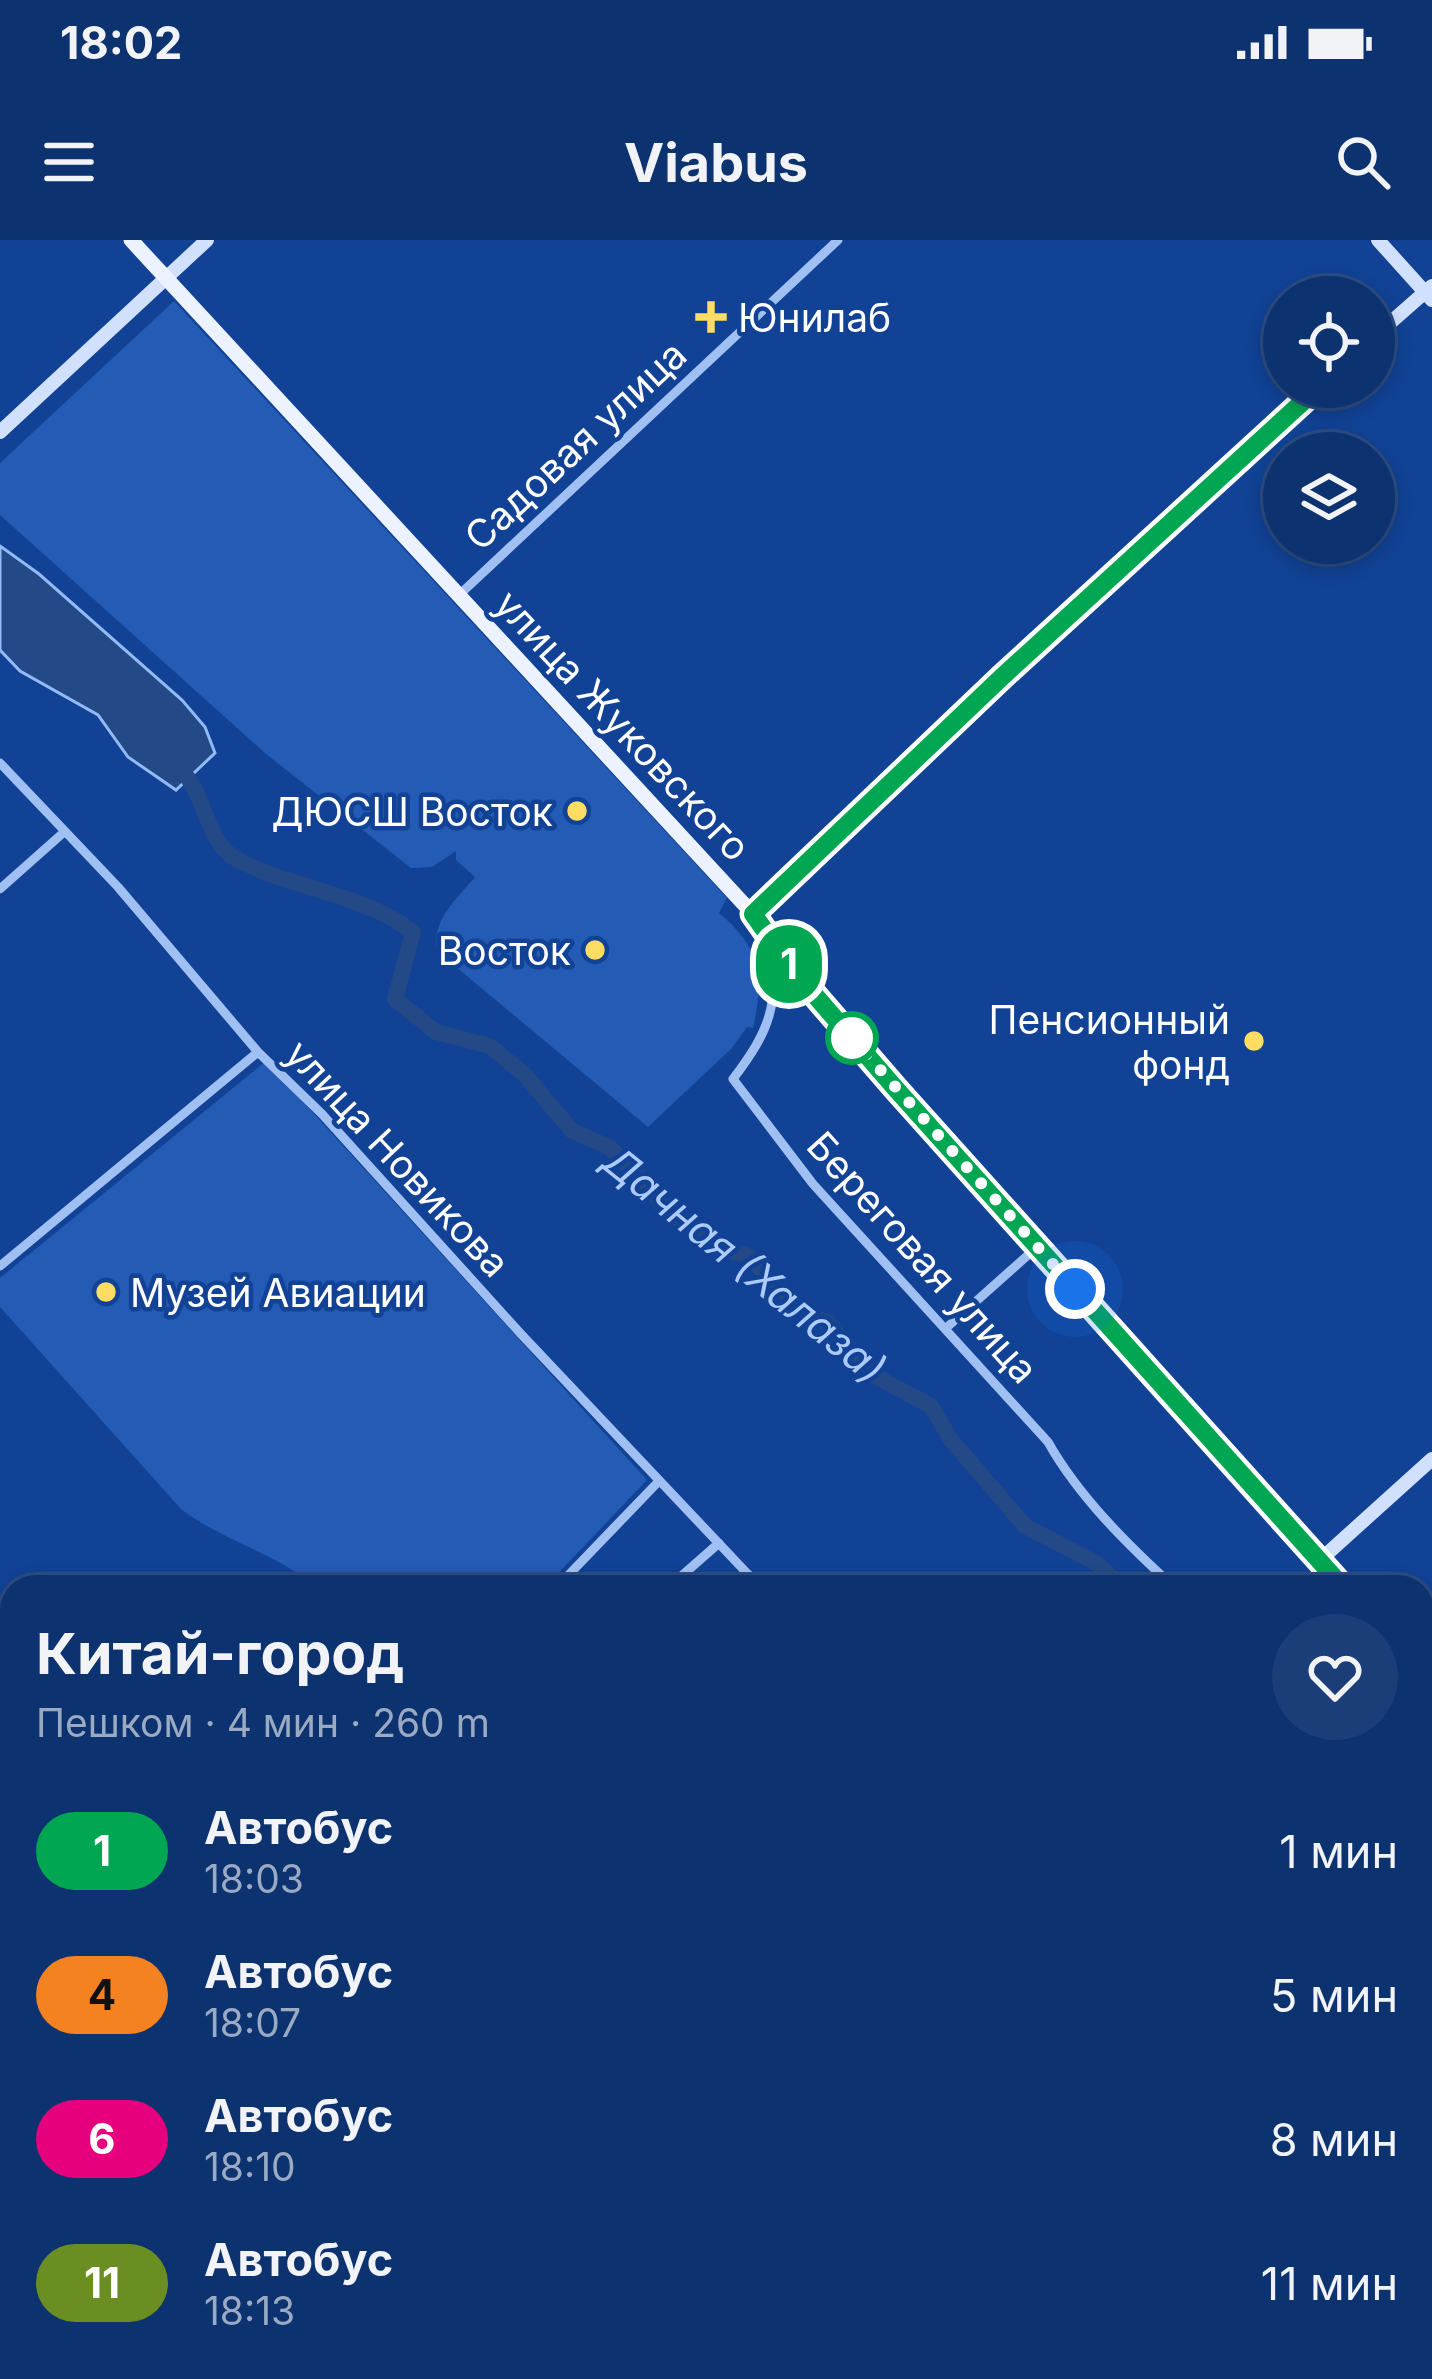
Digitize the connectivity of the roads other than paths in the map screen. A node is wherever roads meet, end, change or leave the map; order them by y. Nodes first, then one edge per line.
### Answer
1 (131, 240) edge
2 (207, 240) edge
3 (838, 240) edge
4 (1378, 240) edge
5 (167, 280) junction
6 (1430, 293) edge
7 (1395, 320) edge
8 (1295, 408) edge
9 (0, 432) edge
10 (458, 596) junction
11 (0, 763) edge
12 (63, 832) junction
13 (0, 889) edge
14 (753, 914) junction
15 (771, 937) junction
16 (258, 1052) junction
17 (1037, 1247) junction
18 (0, 1265) edge
19 (945, 1329) junction
20 (1432, 1459) edge
21 (659, 1481) junction
22 (719, 1544) junction
23 (1319, 1561) junction
24 (748, 1574) edge
25 (569, 1575) edge
26 (683, 1575) edge
27 (1162, 1575) edge
28 (1332, 1575) edge

1 - 5 main road, улица Жуковского
2 - 5 main road
3 - 10 street, Садовая улица
4 - 6 main road
5 - 9 main road
5 - 10 main road, улица Жуковского
6 - 7 main road
8 - 14 main road
10 - 14 main road, улица Жуковского
11 - 12 street, улица Новикова
12 - 13 street
12 - 16 street, улица Новикова
14 - 15 main road, улица Жуковского
15 - 17 main road, улица Жуковского
15 - 19 street, Береговая улица
16 - 18 street
16 - 21 street, улица Новикова
17 - 19 street
17 - 23 main road, улица Жуковского
19 - 27 street, Береговая улица
20 - 23 main road
21 - 22 street, улица Новикова
21 - 25 street
22 - 24 street, улица Новикова
22 - 26 street
23 - 28 main road, улица Жуковского

